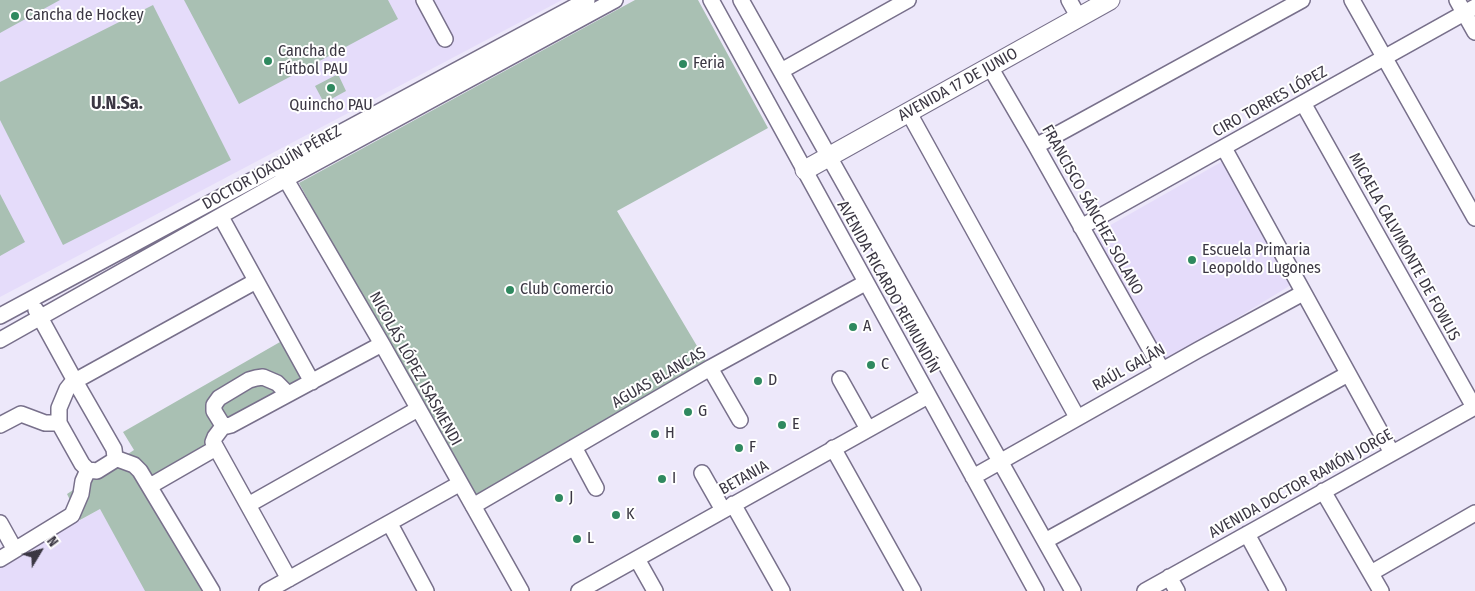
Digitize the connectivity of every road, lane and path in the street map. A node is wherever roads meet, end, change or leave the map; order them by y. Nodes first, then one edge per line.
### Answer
1 (424, 0) edge
2 (587, 0) edge
3 (615, 0) edge
4 (711, 0) edge
5 (741, 0) edge
6 (908, 0) edge
7 (1069, 0) edge
8 (1110, 0) edge
9 (1302, 0) edge
10 (1352, 0) edge
11 (1466, 7) edge
12 (1079, 18) junction
13 (1475, 32) edge
14 (445, 39) dead end
15 (1384, 58) junction
16 (990, 67) junction
17 (781, 71) junction
18 (1304, 104) junction
19 (909, 113) junction
20 (1036, 146) junction
21 (1224, 148) junction
22 (830, 157) junction
23 (278, 166) junction
24 (805, 170) junction
25 (286, 179) junction
26 (1470, 199) edge
27 (220, 217) junction
28 (1475, 218) edge
29 (1081, 227) junction
30 (256, 281) junction
31 (865, 283) junction
32 (1303, 293) junction
33 (30, 300) junction
34 (0, 316) edge
35 (40, 318) junction
36 (0, 340) edge
37 (382, 344) junction
38 (710, 368) junction
39 (1162, 370) junction
40 (1348, 374) junction
41 (840, 379) dead end
42 (75, 380) junction
43 (312, 382) junction
44 (288, 394) junction
45 (928, 396) junction
46 (1474, 407) edge
47 (418, 409) junction
48 (1077, 417) junction
49 (740, 420) dead end
50 (59, 423) junction
51 (0, 425) edge
52 (224, 425) junction
53 (868, 429) junction
54 (574, 447) junction
55 (216, 448) junction
56 (834, 448) junction
57 (1392, 453) junction
58 (115, 458) junction
59 (1000, 462) junction
60 (88, 470) junction
61 (702, 473) dead end
62 (973, 477) junction
63 (459, 484) junction
64 (150, 486) junction
65 (596, 488) dead end
66 (1324, 491) junction
67 (248, 506) junction
68 (473, 506) junction
69 (728, 507) junction
70 (1475, 513) edge
71 (0, 523) edge
72 (390, 524) junction
73 (1247, 534) junction
74 (1044, 541) junction
75 (15, 550) junction
76 (0, 559) edge
77 (637, 559) junction
78 (1371, 573) junction
79 (1169, 577) junction
80 (289, 579) junction
81 (212, 591) edge
82 (267, 591) edge
83 (426, 591) edge
84 (521, 591) edge
85 (579, 591) edge
86 (655, 591) edge
87 (782, 591) edge
88 (913, 591) edge
89 (1036, 591) edge
90 (1073, 591) edge
91 (1145, 591) edge
92 (1177, 591) edge
93 (1278, 591) edge
94 (1381, 591) edge

1 - 14 street
2 - 23 street, DOCTOR JOAQUÍN PÉREZ
3 - 25 street, DOCTOR JOAQUÍN PÉREZ
4 - 24 street, AVENIDA RICARDO REIMUNDÍN
5 - 17 street, AVENIDA RICARDO REIMUNDÍN
6 - 17 street
7 - 12 street
8 - 12 main road, AVENIDA 17 DE JUNIO
9 - 20 street
10 - 15 street
11 - 13 street
11 - 15 street, CIRO TORRES LÓPEZ
12 - 16 main road, AVENIDA 17 DE JUNIO
15 - 18 street, CIRO TORRES LÓPEZ
15 - 26 street
16 - 19 main road, AVENIDA 17 DE JUNIO
16 - 20 street, FRANCISCO SÁNCHEZ SOLANO
17 - 22 street, AVENIDA RICARDO REIMUNDÍN
18 - 21 street, CIRO TORRES LÓPEZ
18 - 46 street, MICAELA CALVIMONTE DE FOWLIS
19 - 22 main road, AVENIDA 17 DE JUNIO
19 - 48 street
20 - 29 street, FRANCISCO SÁNCHEZ SOLANO
21 - 29 street, CIRO TORRES LÓPEZ
21 - 32 street
22 - 24 main road, AVENIDA 17 DE JUNIO
22 - 59 street, AVENIDA RICARDO REIMUNDÍN
23 - 25 street, NICOLÁS LÓPEZ ISASMENDI
23 - 33 street, DOCTOR JOAQUÍN PÉREZ
24 - 31 street, AVENIDA RICARDO REIMUNDÍN
25 - 27 street, DOCTOR JOAQUÍN PÉREZ
25 - 37 street, NICOLÁS LÓPEZ ISASMENDI
26 - 28 street
27 - 30 street
27 - 35 street, DOCTOR JOAQUÍN PÉREZ
29 - 39 street, FRANCISCO SÁNCHEZ SOLANO
30 - 42 street
30 - 43 street
31 - 38 street, AGUAS BLANCAS
31 - 45 street, AVENIDA RICARDO REIMUNDÍN
32 - 39 street, RAÚL GALÁN
32 - 40 street
33 - 34 street, DOCTOR JOAQUÍN PÉREZ
33 - 35 street
35 - 36 street, DOCTOR JOAQUÍN PÉREZ
35 - 42 street
37 - 43 street
37 - 47 street, NICOLÁS LÓPEZ ISASMENDI
38 - 49 street
38 - 54 street, AGUAS BLANCAS
39 - 48 street, RAÚL GALÁN
40 - 57 street
40 - 74 street
41 - 53 street
42 - 50 street
42 - 58 street
43 - 44 street
44 - 52 street
44 - 52 street
45 - 53 street, BETANIA
45 - 62 street, AVENIDA RICARDO REIMUNDÍN
46 - 57 street, AVENIDA DOCTOR RAMÓN JORGE
47 - 63 street, NICOLÁS LÓPEZ ISASMENDI
47 - 67 street
48 - 59 street, RAÚL GALÁN
50 - 51 street
50 - 60 street
52 - 55 street
53 - 56 street, BETANIA
54 - 65 street
54 - 68 street, AGUAS BLANCAS
55 - 64 street
55 - 67 street
56 - 69 street, BETANIA
56 - 88 street
57 - 66 street, AVENIDA DOCTOR RAMÓN JORGE
58 - 60 street
58 - 64 street
59 - 62 street, RAÚL GALÁN
59 - 74 street, AVENIDA RICARDO REIMUNDÍN
60 - 75 street
61 - 69 street
62 - 89 street, AVENIDA RICARDO REIMUNDÍN
63 - 68 street, NICOLÁS LÓPEZ ISASMENDI
63 - 72 street
64 - 81 street
66 - 73 street, AVENIDA DOCTOR RAMÓN JORGE
66 - 78 street
67 - 80 street
68 - 84 street, NICOLÁS LÓPEZ ISASMENDI
69 - 77 street, BETANIA
69 - 87 street
70 - 78 street
71 - 75 street
72 - 80 street
72 - 83 street
73 - 79 street, AVENIDA DOCTOR RAMÓN JORGE
73 - 93 street
74 - 90 street, AVENIDA RICARDO REIMUNDÍN
75 - 76 street
77 - 85 street, BETANIA
77 - 86 street
78 - 94 street
79 - 91 street, AVENIDA DOCTOR RAMÓN JORGE
79 - 92 street
80 - 82 street

